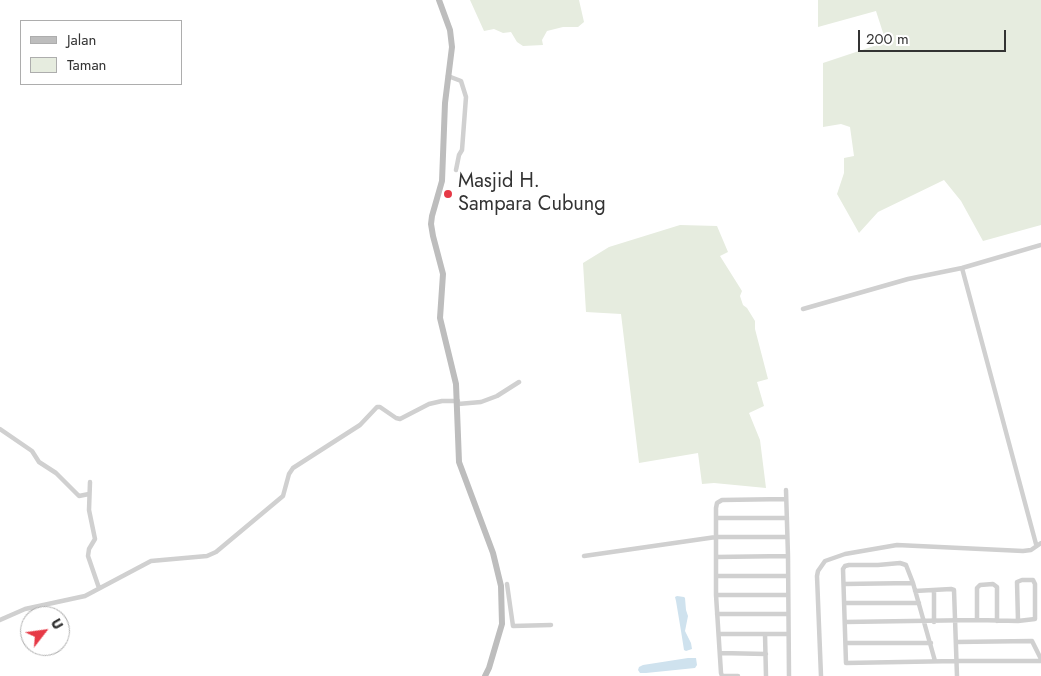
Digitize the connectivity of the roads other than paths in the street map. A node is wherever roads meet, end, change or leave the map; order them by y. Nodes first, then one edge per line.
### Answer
1 (439, 0) edge
2 (448, 76) junction
3 (456, 170) dead end
4 (1041, 245) edge
5 (962, 268) junction
6 (803, 310) dead end
7 (519, 382) dead end
8 (458, 403) junction
9 (0, 429) edge
10 (90, 482) dead end
11 (786, 490) dead end
12 (90, 494) junction
13 (786, 499) junction
14 (716, 518) junction
15 (787, 518) junction
16 (716, 537) junction
17 (787, 537) junction
18 (1039, 544) edge
19 (584, 556) dead end
20 (788, 556) junction
21 (716, 557) junction
22 (716, 576) junction
23 (788, 576) junction
24 (913, 583) junction
25 (507, 584) dead end
26 (844, 584) junction
27 (99, 588) junction
28 (934, 590) junction
29 (915, 591) junction
30 (716, 595) junction
31 (788, 595) junction
32 (844, 603) junction
33 (919, 603) junction
34 (717, 614) junction
35 (788, 614) junction
36 (0, 620) edge
37 (977, 620) junction
38 (997, 620) junction
39 (1018, 621) junction
40 (845, 622) junction
41 (924, 622) junction
42 (934, 622) junction
43 (956, 622) junction
44 (550, 626) dead end
45 (719, 634) junction
46 (765, 634) junction
47 (788, 634) junction
48 (956, 642) junction
49 (846, 643) junction
50 (931, 643) junction
51 (720, 653) junction
52 (766, 654) junction
53 (1041, 660) edge
54 (936, 661) junction
55 (957, 661) junction
56 (485, 676) edge
57 (738, 676) edge
58 (766, 676) edge
59 (788, 676) edge
60 (820, 676) edge
61 (957, 676) edge

1 - 2 street
2 - 3 street
2 - 8 street
4 - 5 street
5 - 6 street
5 - 18 street
7 - 8 street
8 - 27 street
8 - 56 street
9 - 12 street
10 - 12 street
11 - 13 street
12 - 27 street
13 - 14 street
13 - 15 street
14 - 15 street
14 - 16 street
15 - 17 street
16 - 17 street
16 - 19 street
16 - 21 street
17 - 20 street
18 - 60 street
20 - 21 street
20 - 23 street
21 - 22 street
22 - 23 street
22 - 30 street
23 - 31 street
24 - 26 street
24 - 26 street
24 - 29 street
25 - 44 street
26 - 32 street
27 - 36 street
28 - 29 street
28 - 42 street
28 - 43 street
29 - 33 street
30 - 31 street
30 - 34 street
31 - 35 street
32 - 33 street
32 - 40 street
33 - 41 street
34 - 35 street
34 - 45 street
35 - 47 street
37 - 38 street
37 - 38 street
37 - 43 street
38 - 39 street
39 - 39 street
40 - 41 street
40 - 49 street
41 - 42 street
41 - 50 street
42 - 43 street
43 - 48 street
45 - 46 street
45 - 51 street
46 - 47 street
46 - 52 street
47 - 59 street
48 - 53 street
48 - 55 street
49 - 50 street
49 - 54 street
50 - 54 street
51 - 52 street
51 - 57 street
52 - 58 street
53 - 55 street
54 - 55 street
55 - 61 street

